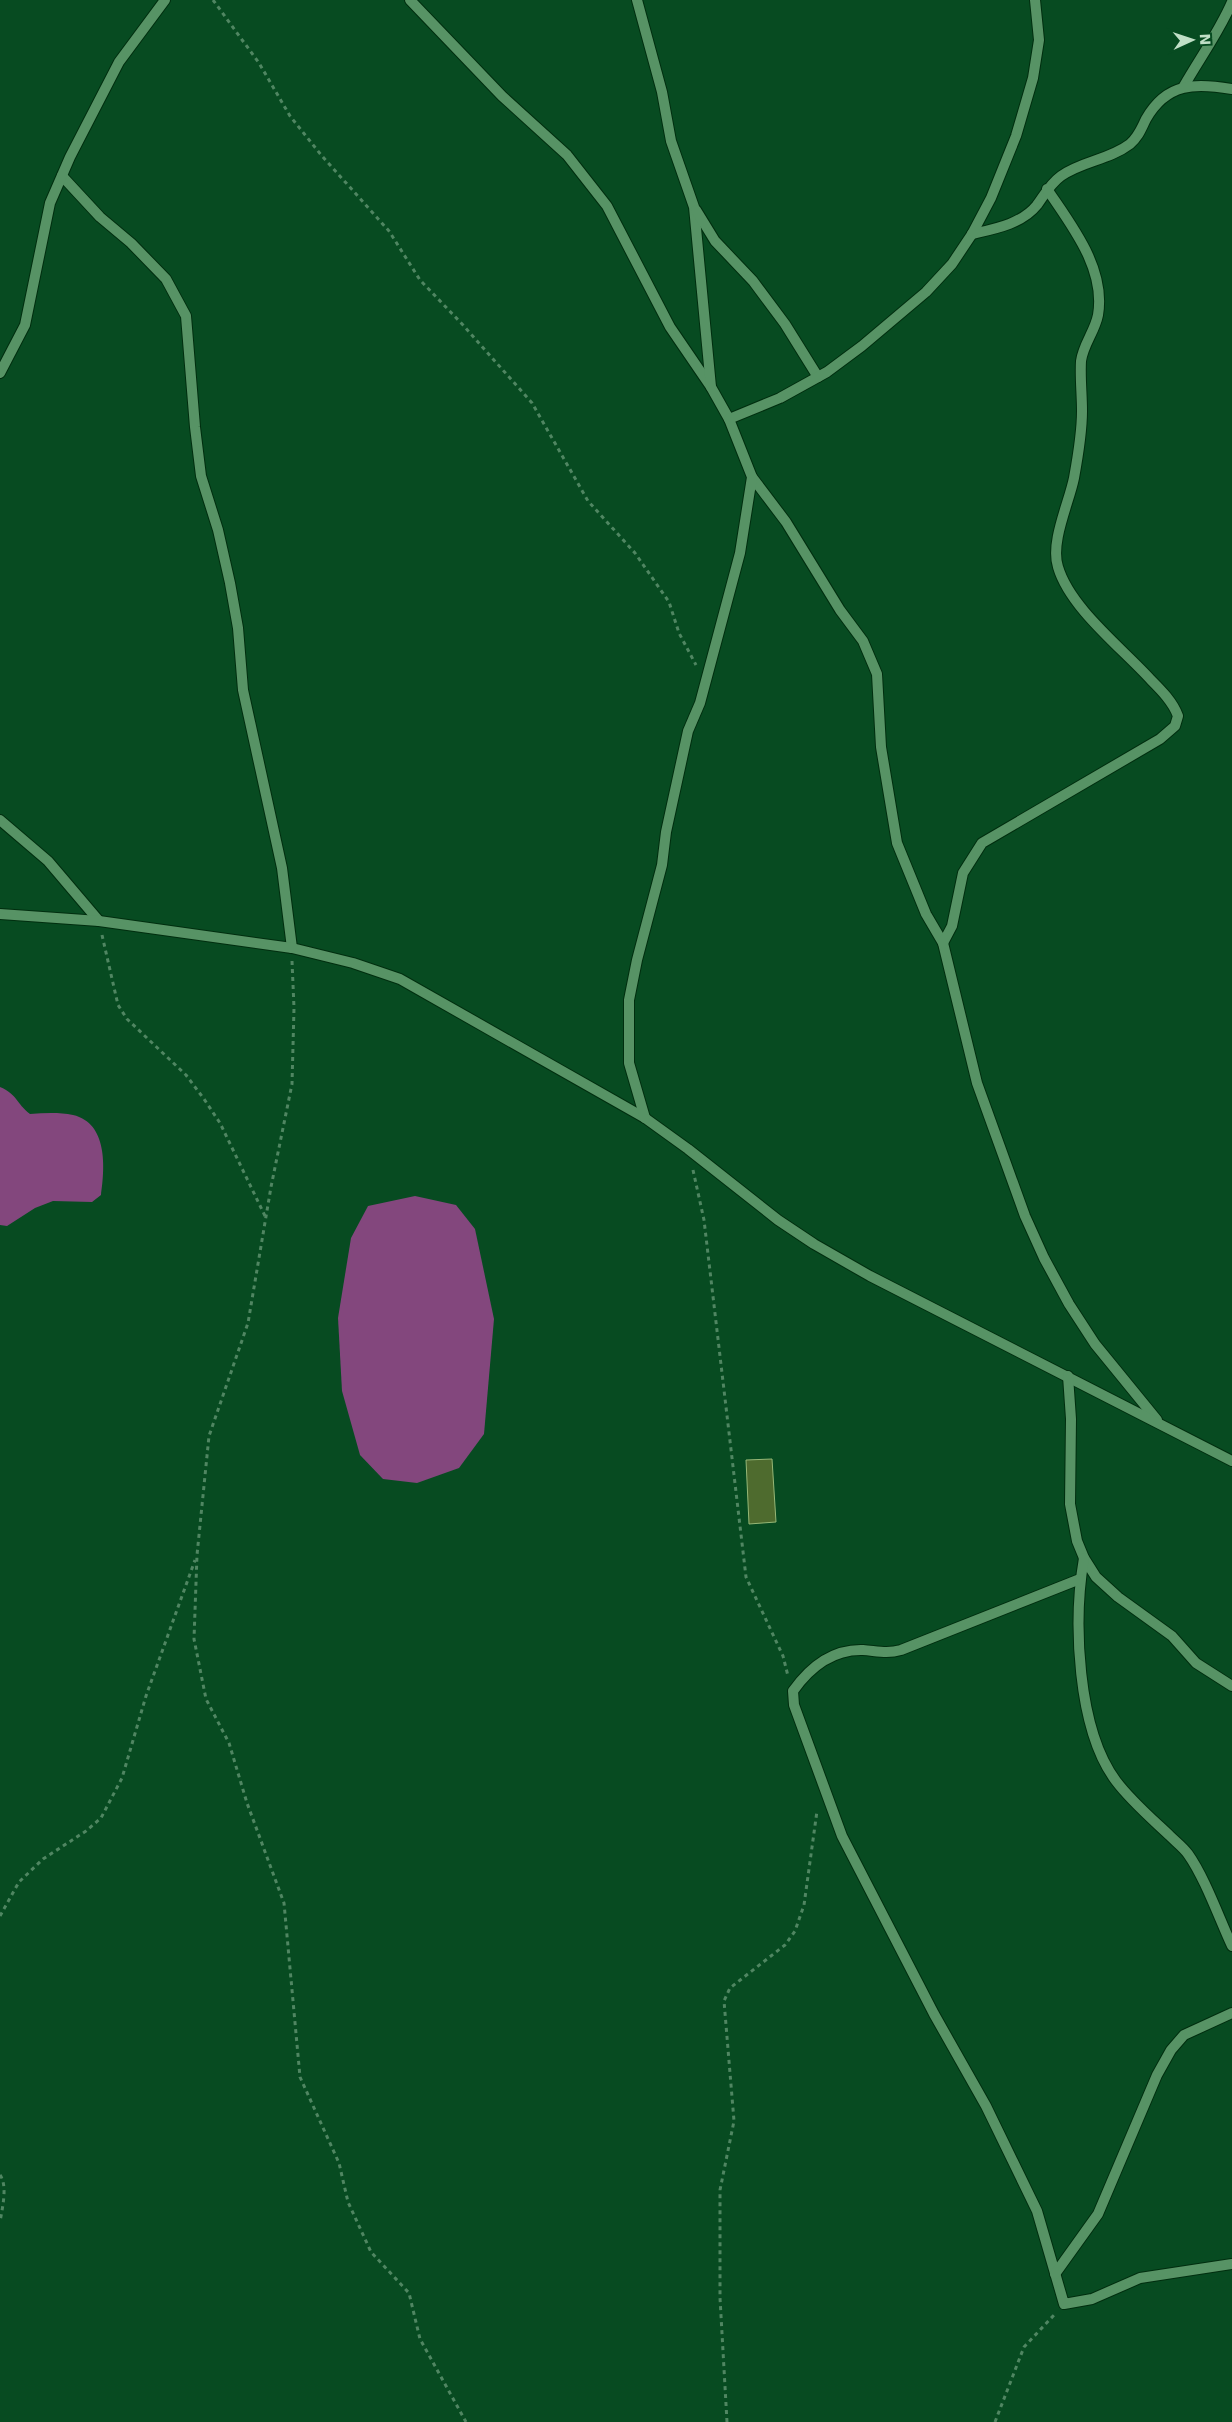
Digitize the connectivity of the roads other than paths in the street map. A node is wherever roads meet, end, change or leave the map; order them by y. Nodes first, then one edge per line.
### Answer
1 (165, 0) edge
2 (410, 0) edge
3 (637, 0) edge
4 (1035, 0) edge
5 (1232, 2) edge
6 (1184, 86) junction
7 (1232, 90) edge
8 (62, 176) junction
9 (1047, 189) junction
10 (694, 207) junction
11 (972, 234) junction
12 (0, 373) edge
13 (818, 377) junction
14 (711, 386) junction
15 (730, 419) junction
16 (752, 477) junction
17 (0, 820) edge
18 (0, 914) edge
19 (99, 921) junction
20 (943, 943) junction
21 (292, 948) junction
22 (645, 1118) junction
23 (1068, 1376) junction
24 (1160, 1423) junction
25 (1231, 1460) edge
26 (1084, 1558) junction
27 (1080, 1579) junction
28 (1232, 1686) edge
29 (1232, 1946) edge
30 (1232, 2012) edge
31 (1232, 2264) edge
32 (1055, 2274) junction

1 - 8 street
2 - 14 street
3 - 10 street
4 - 11 street
5 - 6 street
6 - 7 street
6 - 9 street
8 - 12 street
8 - 21 street
9 - 11 street
9 - 20 street
10 - 13 street
10 - 14 street
11 - 13 street
13 - 15 street
14 - 15 street
15 - 16 street
16 - 20 street
16 - 22 street
17 - 19 street
18 - 19 street
19 - 21 street
20 - 24 street
21 - 22 street
22 - 23 street
23 - 24 street
23 - 26 street
24 - 25 street
26 - 27 street
26 - 28 street
27 - 29 street
27 - 32 street
30 - 32 street
31 - 32 street

